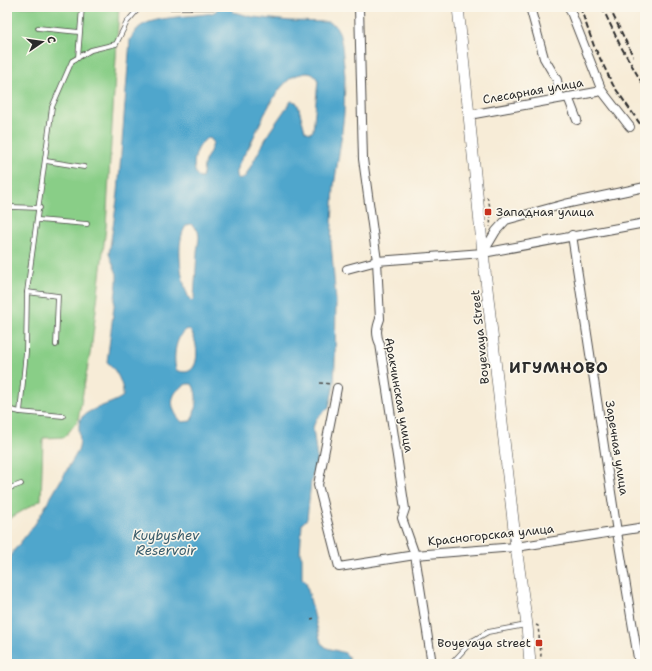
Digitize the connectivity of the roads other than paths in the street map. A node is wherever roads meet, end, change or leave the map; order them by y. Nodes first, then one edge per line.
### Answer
1 (82, 7) edge
2 (140, 7) edge
3 (160, 7) edge
4 (224, 7) edge
5 (359, 7) edge
6 (458, 7) edge
7 (530, 7) edge
8 (569, 7) edge
9 (215, 8) edge
10 (38, 28) dead end
11 (79, 32) junction
12 (78, 58) junction
13 (602, 91) junction
14 (564, 98) junction
15 (469, 116) junction
16 (577, 120) dead end
17 (630, 127) dead end
18 (46, 161) junction
19 (84, 167) dead end
20 (645, 188) edge
21 (11, 207) dead end
22 (40, 208) junction
23 (38, 220) junction
24 (645, 222) edge
25 (87, 224) dead end
26 (572, 235) junction
27 (484, 253) junction
28 (377, 261) junction
29 (347, 269) dead end
30 (27, 292) junction
31 (56, 345) dead end
32 (335, 386) road end
33 (7, 409) edge
34 (20, 412) junction
35 (62, 416) dead end
36 (21, 484) dead end
37 (7, 489) edge
38 (645, 527) edge
39 (617, 532) junction
40 (516, 547) junction
41 (415, 555) junction
42 (527, 625) junction
43 (432, 664) edge
44 (451, 664) edge
45 (530, 664) edge
46 (640, 664) edge

1 - 11 lane
2 - 12 lane
3 - 9 lane
4 - 9 lane
5 - 28 street, Аракчинская улица
6 - 15 main road, Boyevaya Street
7 - 14 street
8 - 13 street
10 - 11 lane
11 - 12 lane
12 - 18 lane
13 - 14 street, Слесарная улица
13 - 17 street
14 - 15 street, Слесарная улица
14 - 16 street
15 - 27 main road, Boyevaya Street
18 - 19 lane
18 - 22 lane
20 - 27 street
21 - 22 lane
22 - 23 lane
23 - 25 lane
23 - 30 lane
24 - 26 street
26 - 27 street
26 - 39 street, Заречная улица
27 - 28 street
27 - 40 main road, Boyevaya Street
28 - 29 street
28 - 41 street, Аракчинская улица
30 - 31 lane
30 - 34 lane
32 - 41 street, Красногорская улица
33 - 34 lane
34 - 35 lane
36 - 37 lane
38 - 39 street, Красногорская улица
39 - 40 street, Красногорская улица
39 - 46 street, Заречная улица
40 - 41 street, Красногорская улица
40 - 42 main road, Boyevaya Street
41 - 43 street, Аракчинская улица
42 - 44 lane
42 - 45 main road, Boyevaya Street

